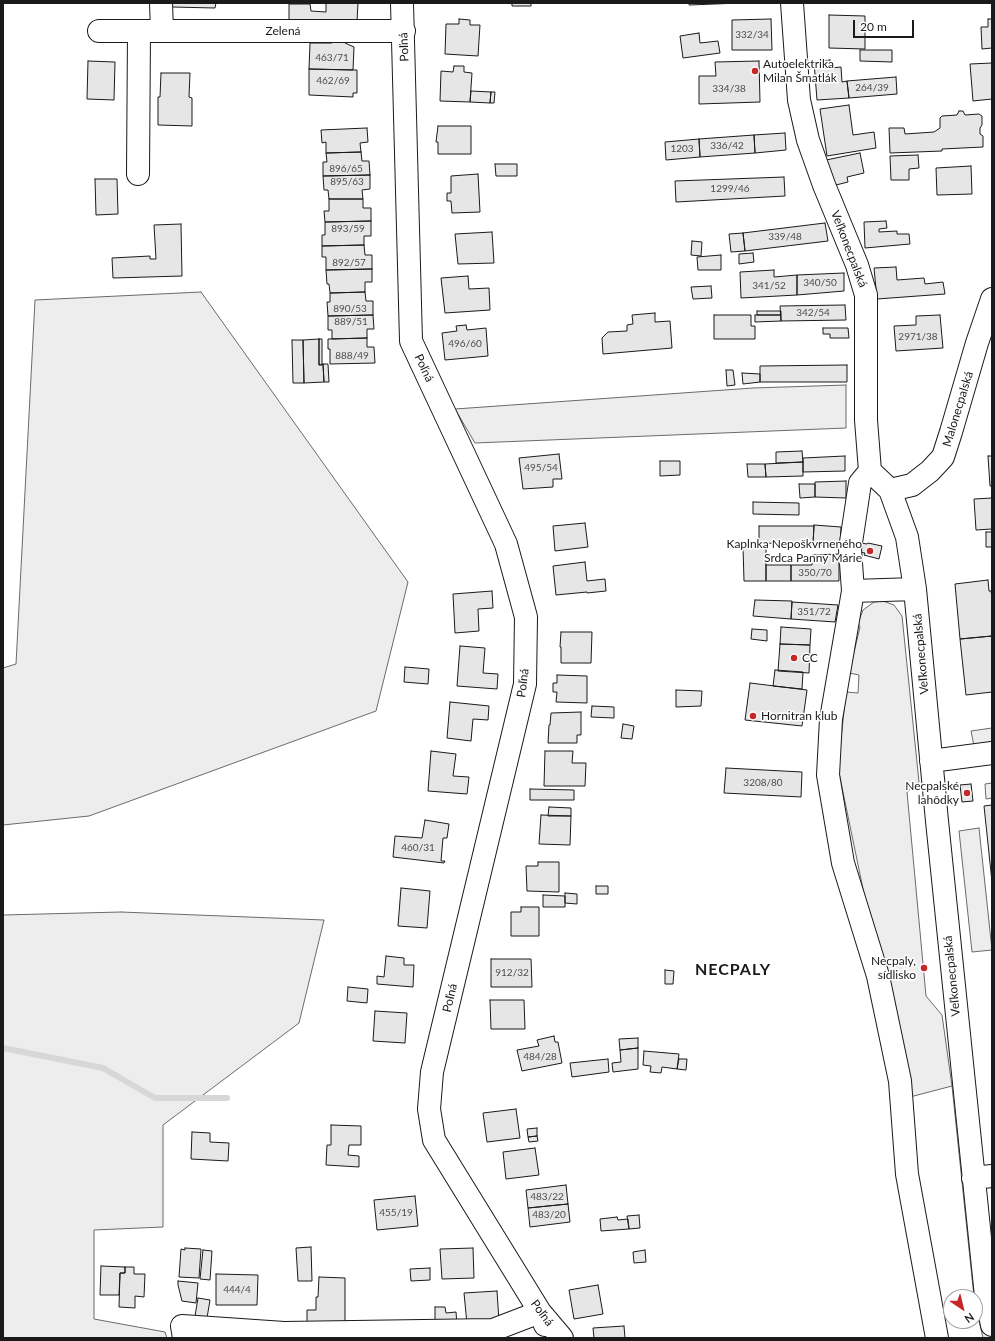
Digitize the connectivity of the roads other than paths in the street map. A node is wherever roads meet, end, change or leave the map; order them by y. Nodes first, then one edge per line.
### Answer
1 (162, 3) edge
2 (402, 3) edge
3 (792, 3) edge
4 (99, 31) dead end
5 (139, 31) junction
6 (162, 31) junction
7 (404, 31) junction
8 (138, 174) dead end
9 (992, 299) edge
10 (870, 471) junction
11 (890, 490) junction
12 (915, 589) junction
13 (853, 591) junction
14 (992, 753) edge
15 (931, 761) junction
16 (982, 1177) edge
17 (540, 1312) junction
18 (992, 1325) edge
19 (184, 1338) edge
20 (550, 1338) edge
21 (562, 1338) edge
22 (938, 1338) edge

1 - 6 street
2 - 7 street, Poľná
3 - 10 street, Veľkonecpalská
4 - 5 street, Zelená
5 - 6 street, Zelená
5 - 8 street
6 - 7 street, Zelená
7 - 17 street, Poľná
9 - 11 street, Malonecpalská
10 - 11 street, Veľkonecpalská
10 - 13 street
11 - 12 street, Veľkonecpalská
12 - 13 street
12 - 15 street, Veľkonecpalská
13 - 22 street
14 - 15 street
15 - 16 street, Veľkonecpalská
16 - 18 street, Veľkonecpalská
17 - 19 street
17 - 20 street
17 - 21 street, Poľná

